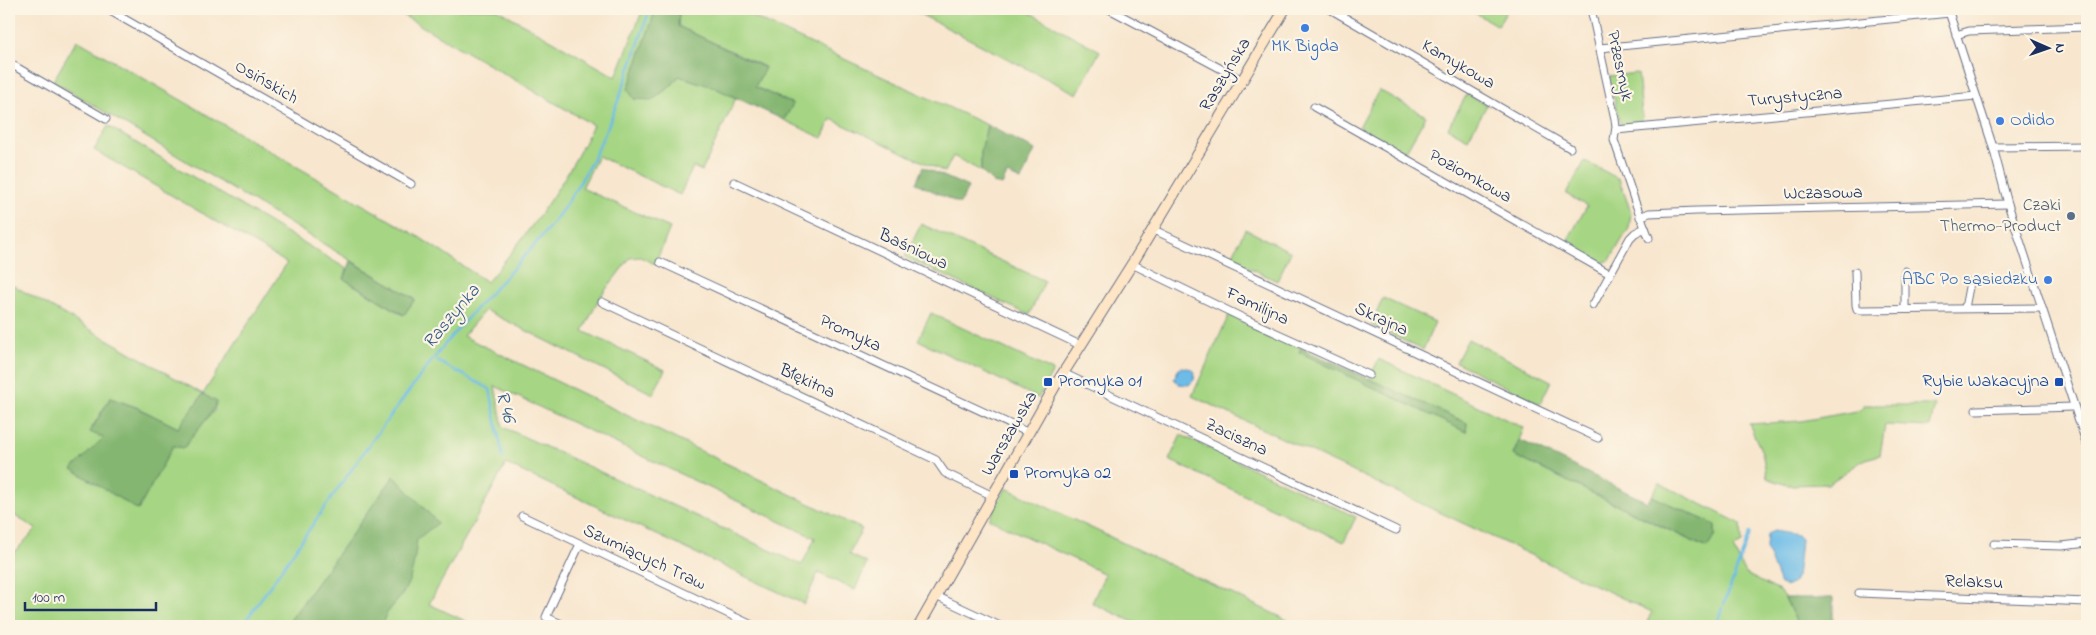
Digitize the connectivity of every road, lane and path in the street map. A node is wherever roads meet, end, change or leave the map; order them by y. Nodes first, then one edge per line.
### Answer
1 (107, 9) edge
2 (1109, 9) edge
3 (1285, 9) edge
4 (1330, 9) edge
5 (1591, 9) edge
6 (1949, 11) edge
7 (2087, 27) edge
8 (1956, 35) junction
9 (1600, 48) junction
10 (9, 63) edge
11 (1242, 80) junction
12 (1976, 96) junction
13 (1314, 107) dead end
14 (106, 119) dead end
15 (1616, 130) junction
16 (2087, 146) edge
17 (1993, 147) junction
18 (1570, 148) dead end
19 (1196, 158) joint
20 (734, 182) dead end
21 (410, 184) dead end
22 (2008, 204) junction
23 (1640, 217) junction
24 (1645, 228) junction
25 (1152, 229) junction
26 (1649, 238) dead end
27 (660, 262) dead end
28 (1132, 264) junction
29 (1905, 271) dead end
30 (1855, 272) dead end
31 (1610, 274) junction
32 (1970, 282) dead end
33 (602, 302) dead end
34 (1593, 305) dead end
35 (1965, 308) junction
36 (2041, 308) junction
37 (1906, 309) junction
38 (1080, 345) junction
39 (1063, 373) junction
40 (1369, 375) dead end
41 (2074, 407) junction
42 (1976, 410) dead end
43 (1028, 433) junction
44 (1598, 438) dead end
45 (2087, 445) edge
46 (993, 496) junction
47 (522, 516) dead end
48 (1396, 530) dead end
49 (2087, 542) edge
50 (580, 544) junction
51 (1994, 544) dead end
52 (1859, 594) dead end
53 (936, 596) junction
54 (2087, 602) edge
55 (566, 626) edge
56 (754, 626) edge
57 (919, 626) edge
58 (1000, 626) edge

1 - 21 street, Osińskich
2 - 11 street
3 - 11 street, Raszyńska
4 - 18 street, Kamykowa
5 - 9 street, Przesmyk
6 - 8 street
6 - 9 street
7 - 8 street
8 - 12 street
9 - 15 street, Przesmyk
10 - 14 street
11 - 19 street, Raszyńska
12 - 15 street, Turystyczna
12 - 17 street
13 - 31 street, Poziomkowa
15 - 23 street, Przesmyk
16 - 17 street
17 - 22 street
19 - 25 street, Warszawska
20 - 38 street, Baśniowa
22 - 23 street, Wczasowa
22 - 36 street
23 - 24 street, Przesmyk
24 - 26 street, Przesmyk
24 - 31 street
25 - 28 street, Warszawska
25 - 44 street, Skrajna
27 - 43 street, Promyka
28 - 38 street, Warszawska
28 - 40 street, Familijna
29 - 37 street
30 - 37 street
31 - 34 street
32 - 35 street
33 - 46 street, Błękitna
35 - 36 street
35 - 37 street
36 - 41 street
38 - 39 street, Warszawska
39 - 43 street, Warszawska
39 - 48 street, Zaciszna
41 - 42 street
41 - 45 street
43 - 46 street, Warszawska
46 - 53 street, Warszawska
47 - 50 street, Szumiących Traw
49 - 51 street
50 - 55 street
50 - 56 street, Szumiących Traw
52 - 54 street, Relaksu
53 - 57 street, Warszawska
53 - 58 street

